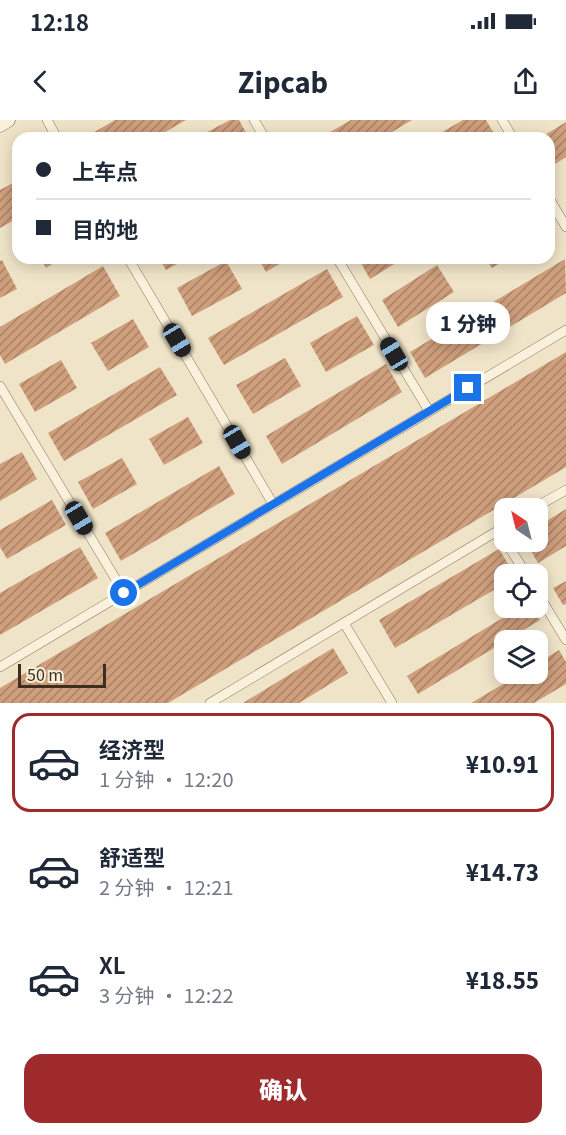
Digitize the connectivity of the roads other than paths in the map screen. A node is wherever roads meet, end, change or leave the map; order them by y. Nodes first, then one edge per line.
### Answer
1 (8, 120) edge
2 (0, 125) edge
3 (555, 208) edge
4 (566, 227) edge
5 (132, 264) edge
6 (341, 264) edge
7 (566, 330) edge
8 (0, 386) edge
9 (429, 411) junction
10 (566, 490) edge
11 (548, 500) edge
12 (273, 504) junction
13 (494, 536) edge
14 (124, 593) junction
15 (548, 610) edge
16 (344, 622) junction
17 (566, 640) edge
18 (0, 667) edge
19 (210, 703) edge
20 (392, 703) edge

1 - 2 street
3 - 4 street
5 - 12 street
6 - 9 street
7 - 9 street
8 - 14 street
9 - 12 street
10 - 11 street
12 - 14 street
13 - 16 street
14 - 18 street
15 - 17 street
16 - 19 street
16 - 20 street

